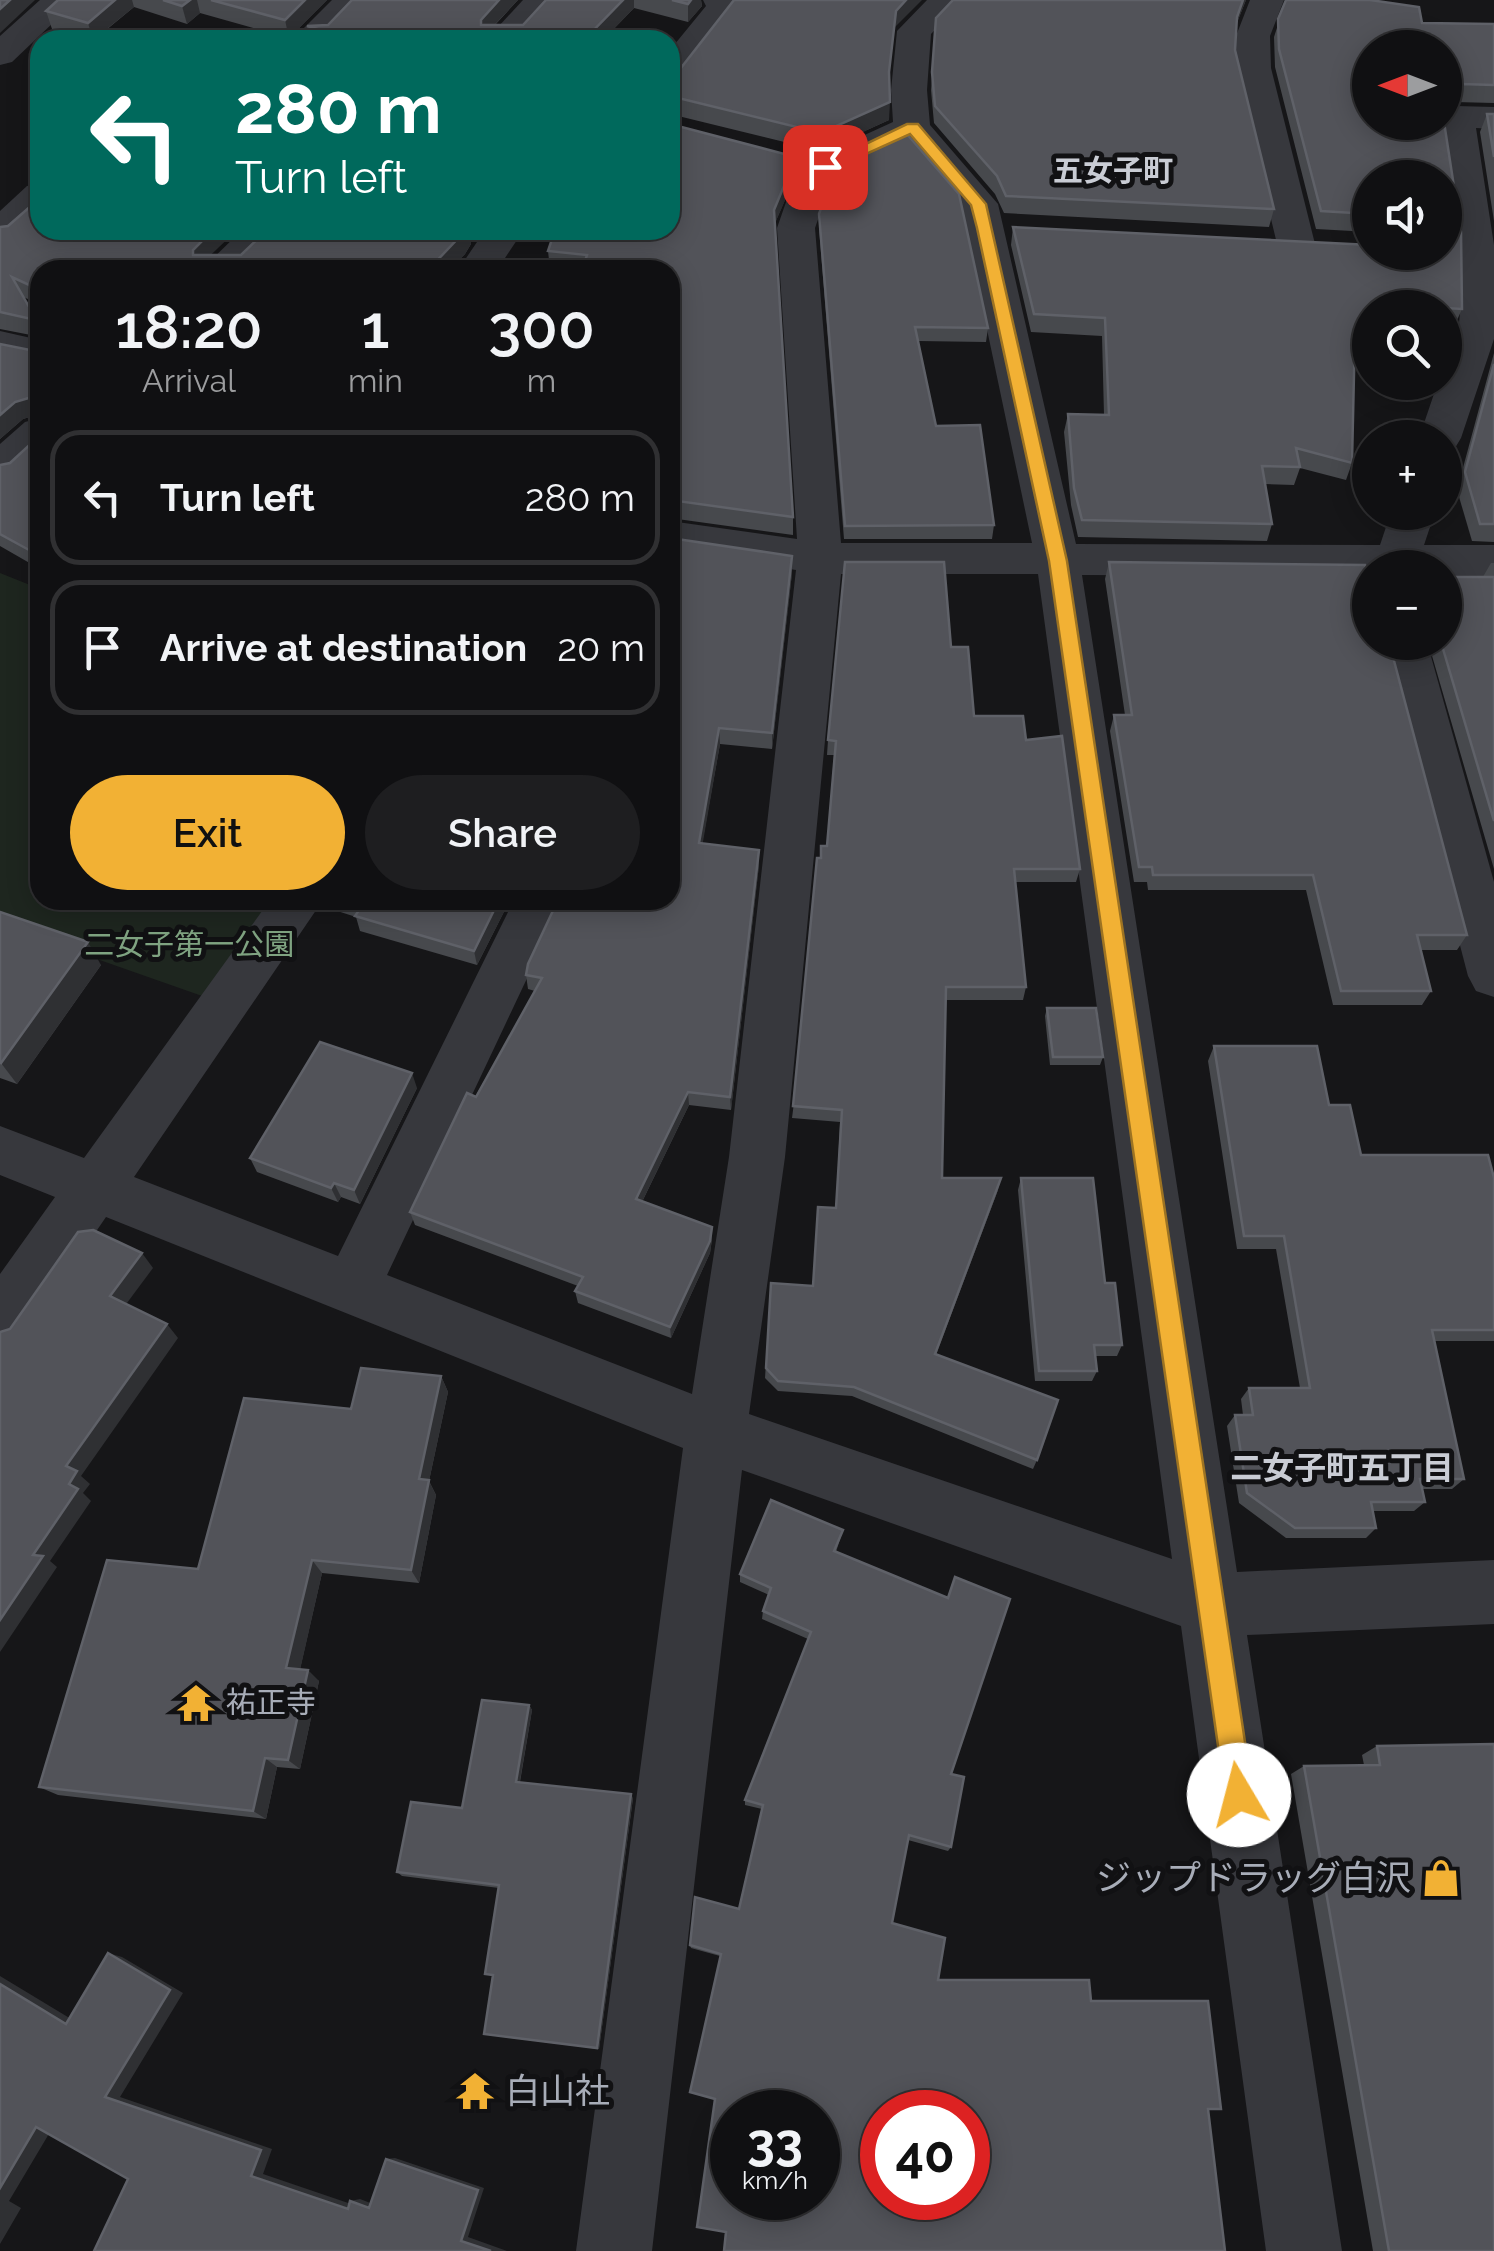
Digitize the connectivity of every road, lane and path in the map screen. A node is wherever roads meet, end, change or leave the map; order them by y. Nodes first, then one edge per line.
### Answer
1 (60, 0) edge
2 (352, 0) edge
3 (542, 0) edge
4 (720, 0) edge
5 (946, 0) edge
6 (1267, 0) edge
7 (320, 30) edge
8 (513, 30) edge
9 (24, 31) edge
10 (0, 55) edge
11 (680, 61) edge
12 (1494, 118) edge
13 (912, 127) junction
14 (1457, 160) edge
15 (30, 204) edge
16 (0, 232) edge
17 (254, 240) edge
18 (1257, 242) edge
19 (231, 260) edge
20 (1462, 260) edge
21 (0, 344) edge
22 (30, 351) edge
23 (1446, 420) edge
24 (30, 441) edge
25 (0, 468) edge
26 (680, 537) edge
27 (820, 558) junction
28 (1058, 561) junction
29 (1494, 561) edge
30 (1462, 562) edge
31 (1352, 563) edge
32 (1409, 660) edge
33 (291, 910) edge
34 (534, 910) edge
35 (1494, 976) edge
36 (0, 1150) edge
37 (96, 1187) junction
38 (352, 1288) junction
39 (0, 1322) edge
40 (716, 1432) junction
41 (1494, 1592) edge
42 (1212, 1605) junction
43 (614, 2251) edge
44 (1304, 2251) edge

1 - 9 street
2 - 7 street
3 - 8 street
4 - 11 street
5 - 13 street
6 - 18 street
9 - 10 street
12 - 14 street
13 - 27 street
13 - 28 street
15 - 16 street
17 - 19 street
20 - 23 street
21 - 22 street
24 - 25 street
26 - 27 street
27 - 28 street
27 - 40 street
28 - 31 street
28 - 42 street
29 - 30 street
32 - 35 street
33 - 37 street
34 - 38 street
36 - 37 street
37 - 38 street
37 - 39 street
38 - 40 street
40 - 42 street
40 - 43 street
41 - 42 street
42 - 44 street

